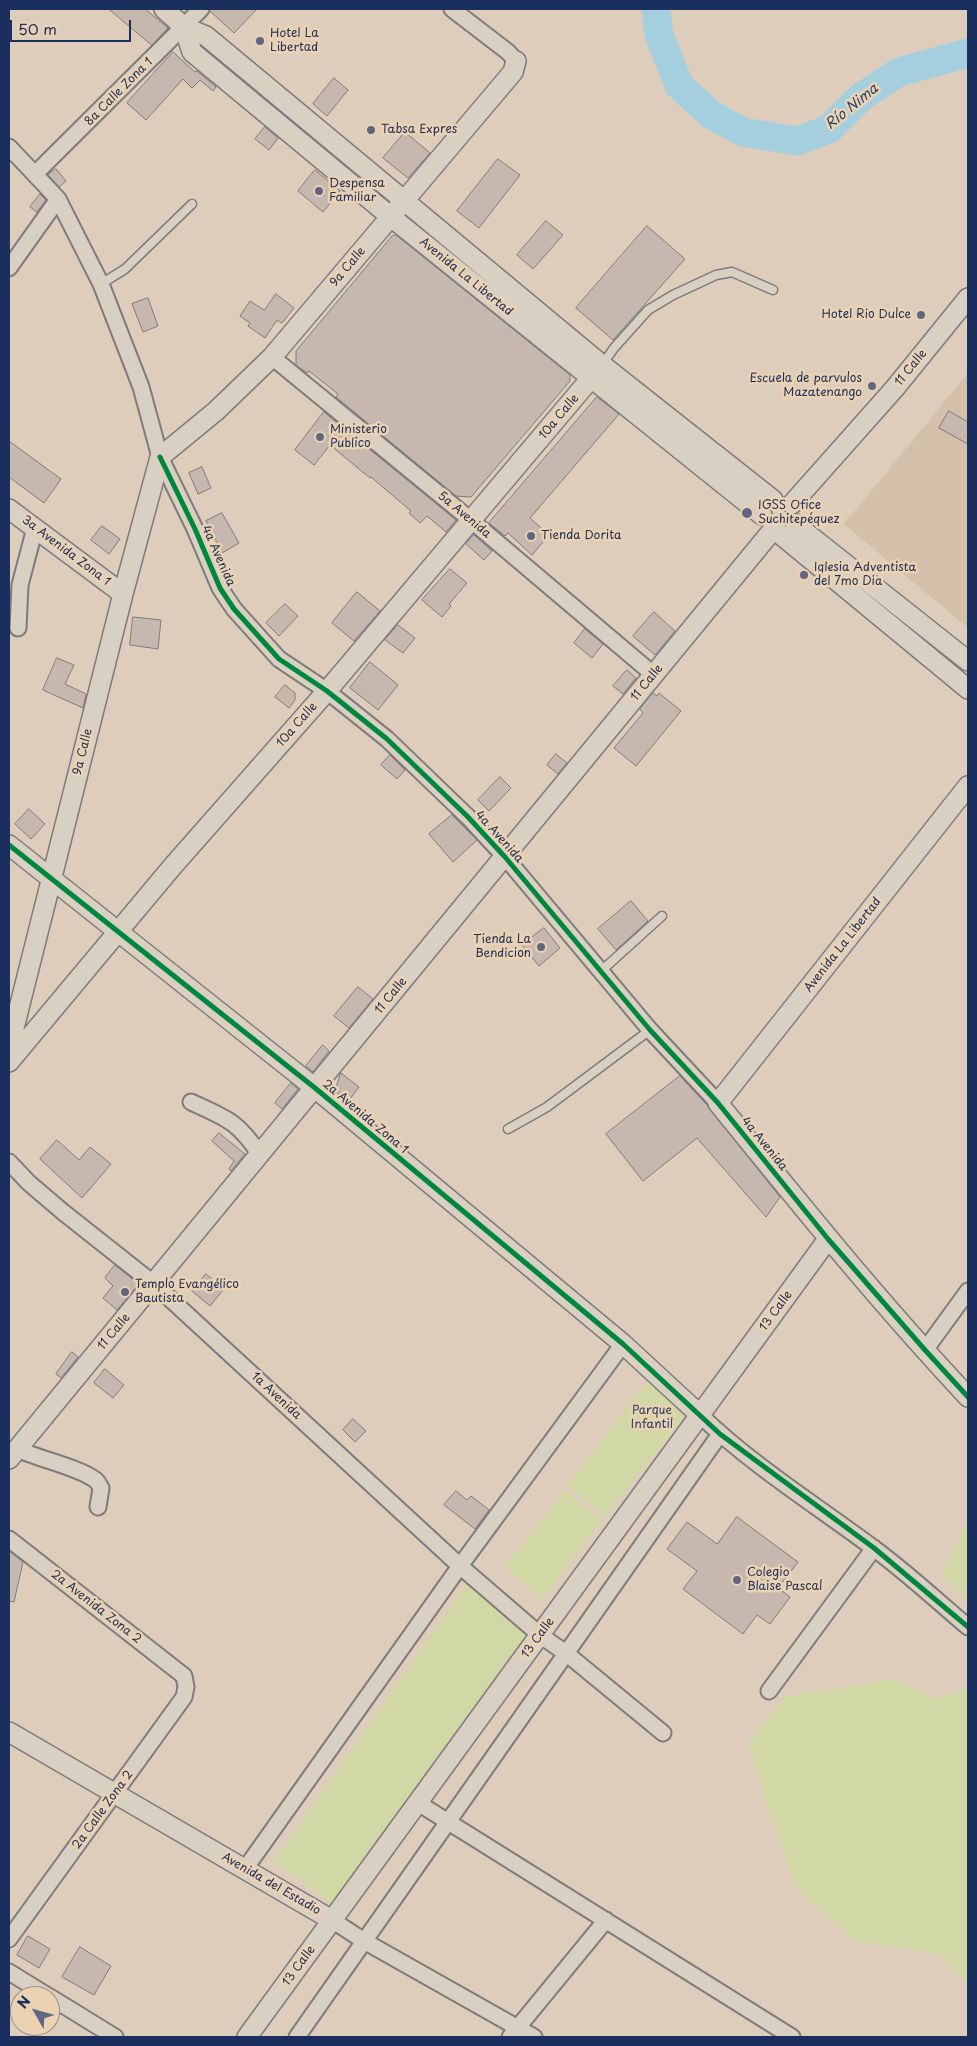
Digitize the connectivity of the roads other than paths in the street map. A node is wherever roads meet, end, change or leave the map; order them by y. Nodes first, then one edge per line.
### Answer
1 (164, 9) edge
2 (201, 9) edge
3 (455, 10) edge
4 (184, 27) junction
5 (516, 61) joint
6 (9, 149) edge
7 (35, 174) junction
8 (58, 200) junction
9 (404, 200) junction
10 (192, 204) dead end
11 (391, 217) junction
12 (9, 268) edge
13 (101, 284) junction
14 (773, 290) dead end
15 (968, 298) edge
16 (272, 357) junction
17 (597, 371) junction
18 (160, 457) junction
19 (783, 502) junction
20 (9, 508) edge
21 (472, 521) junction
22 (777, 526) junction
23 (35, 528) junction
24 (123, 594) junction
25 (18, 628) dead end
26 (968, 661) edge
27 (654, 675) junction
28 (968, 689) edge
29 (327, 691) junction
30 (968, 786) edge
31 (9, 845) edge
32 (505, 857) junction
33 (51, 878) junction
34 (662, 916) dead end
35 (118, 932) junction
36 (600, 972) junction
37 (650, 1030) junction
38 (9, 1048) edge
39 (9, 1062) edge
40 (315, 1088) junction
41 (191, 1102) dead end
42 (718, 1103) junction
43 (508, 1129) dead end
44 (260, 1155) junction
45 (9, 1162) edge
46 (828, 1239) junction
47 (154, 1284) junction
48 (968, 1291) edge
49 (623, 1344) junction
50 (925, 1350) junction
51 (968, 1397) edge
52 (700, 1415) junction
53 (720, 1434) junction
54 (13, 1454) edge
55 (98, 1507) dead end
56 (9, 1539) edge
57 (874, 1548) junction
58 (460, 1566) junction
59 (968, 1627) edge
60 (540, 1635) junction
61 (566, 1654) junction
62 (184, 1676) joint
63 (769, 1691) dead end
64 (9, 1732) edge
65 (663, 1733) dead end
66 (115, 1793) junction
67 (418, 1803) junction
68 (448, 1822) junction
69 (246, 1869) junction
70 (332, 1920) junction
71 (606, 1920) junction
72 (9, 1940) edge
73 (364, 1941) junction
74 (9, 1972) edge
75 (31, 1986) edge
76 (60, 2004) edge
77 (514, 2032) edge
78 (115, 2037) edge
79 (247, 2037) edge
80 (297, 2037) edge
81 (534, 2037) edge
82 (792, 2037) edge

1 - 4 street, Avenida La Libertad
2 - 4 street, 8a Calle Zona 1
3 - 5 street
4 - 7 street, 8a Calle Zona 1
4 - 9 street, Avenida La Libertad
4 - 11 street, Avenida La Libertad
5 - 9 street, 9a Calle
6 - 7 street
7 - 8 street
8 - 12 street
8 - 13 street
9 - 11 street, 9a Calle
9 - 17 street, Avenida La Libertad
10 - 13 lane
11 - 16 street, 9a Calle
11 - 17 street, Avenida La Libertad
13 - 18 street
14 - 17 lane
15 - 19 street, 11 Calle
16 - 18 street, 9a Calle
16 - 21 street, 5a Avenida
17 - 19 street, Avenida La Libertad
17 - 21 street, 10a Calle
17 - 22 street, Avenida La Libertad
18 - 24 street, 9a Calle
18 - 29 street, 4a Avenida
19 - 22 street, 11 Calle
19 - 22 street
20 - 23 street, 3a Avenida Zona 1
21 - 27 street, 5a Avenida
21 - 29 street, 10a Calle
22 - 26 street, Avenida La Libertad
22 - 27 street, 11 Calle
22 - 28 street, Avenida La Libertad
23 - 24 street, 3a Avenida Zona 1
23 - 25 street
24 - 33 street, 9a Calle
27 - 32 street, 11 Calle
29 - 32 street, 4a Avenida
29 - 35 street, 10a Calle
30 - 42 street, Avenida La Libertad
31 - 33 street, 2a Avenida Zona 1
32 - 36 street, 4a Avenida
32 - 40 street, 11 Calle
33 - 35 street, 2a Avenida Zona 1
33 - 38 street, 9a Calle
34 - 36 lane
35 - 39 street, 10a Calle
35 - 40 street, 2a Avenida Zona 1
36 - 37 street, 4a Avenida
37 - 42 street, 4a Avenida
37 - 43 lane
40 - 44 street, 11 Calle
40 - 49 street, 2a Avenida Zona 1
41 - 44 street
42 - 46 street, 4a Avenida
44 - 47 street, 11 Calle
45 - 47 street, 1a Avenida
46 - 50 street, 4a Avenida
46 - 52 street, 13 Calle
47 - 54 street, 11 Calle
47 - 58 street, 1a Avenida
48 - 50 street
49 - 52 street, 2a Avenida Zona 1
49 - 58 street
50 - 51 street, 4a Avenida
52 - 53 street
52 - 60 street, 13 Calle
53 - 57 street
53 - 61 street
54 - 55 street
56 - 62 street, 2a Avenida Zona 2
57 - 59 street
57 - 63 street
58 - 60 street, 1a Avenida
58 - 69 street
60 - 61 street, 1a Avenida
60 - 67 street, 13 Calle
61 - 65 street, 1a Avenida
61 - 68 street
62 - 66 street, 2a Calle Zona 2
64 - 66 street, Avenida del Estadio
66 - 69 street, Avenida del Estadio
66 - 72 street, 2a Calle Zona 2
67 - 68 street
67 - 70 street, 13 Calle
68 - 71 street
68 - 73 street
69 - 70 street, Avenida del Estadio
70 - 73 street, Avenida del Estadio
70 - 79 street, 13 Calle
71 - 77 street
71 - 82 street
73 - 77 street, Avenida del Estadio
73 - 80 street
74 - 75 street
76 - 78 street
77 - 81 street, Avenida del Estadio

